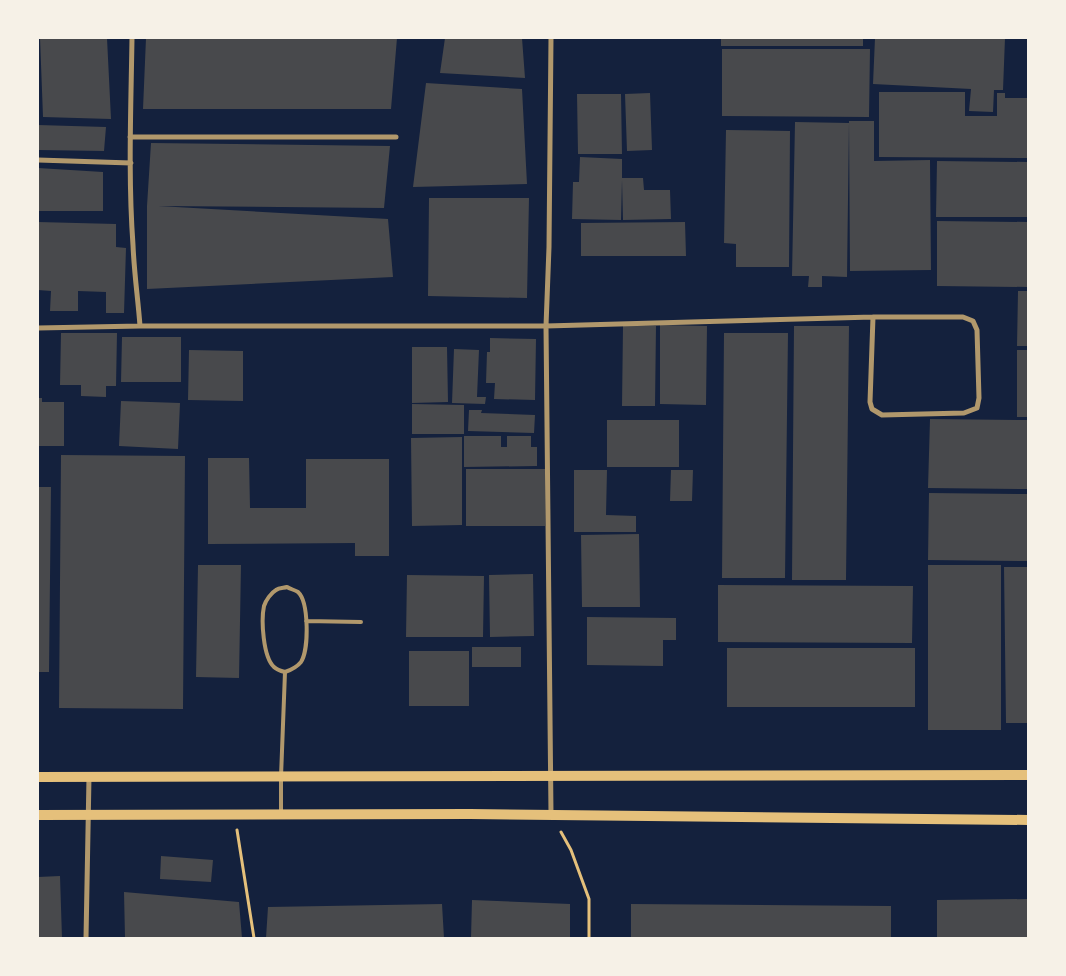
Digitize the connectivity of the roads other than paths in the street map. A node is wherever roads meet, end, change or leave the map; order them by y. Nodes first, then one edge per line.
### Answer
1 (132, 38) edge
2 (551, 38) edge
3 (130, 137) junction
4 (396, 137) dead end
5 (38, 160) edge
6 (131, 163) junction
7 (873, 317) junction
8 (140, 326) junction
9 (546, 326) junction
10 (38, 328) edge
11 (306, 621) junction
12 (361, 622) dead end
13 (285, 672) junction
14 (1028, 775) edge
15 (552, 776) junction
16 (38, 777) edge
17 (89, 777) junction
18 (281, 777) junction
19 (281, 814) junction
20 (38, 815) edge
21 (88, 815) junction
22 (551, 815) junction
23 (1028, 820) edge
24 (86, 938) edge

1 - 3 street
2 - 9 street
3 - 4 street
3 - 6 street
5 - 6 street
6 - 8 street
7 - 7 street
7 - 9 street
8 - 9 street
8 - 10 street
9 - 15 street
11 - 12 lane
11 - 13 lane
11 - 13 lane
13 - 18 lane
14 - 15 main road
15 - 18 main road
15 - 22 street
16 - 17 main road
17 - 18 main road
17 - 21 street
18 - 19 lane
19 - 21 main road
19 - 22 main road
20 - 21 main road
21 - 24 street
22 - 23 main road

